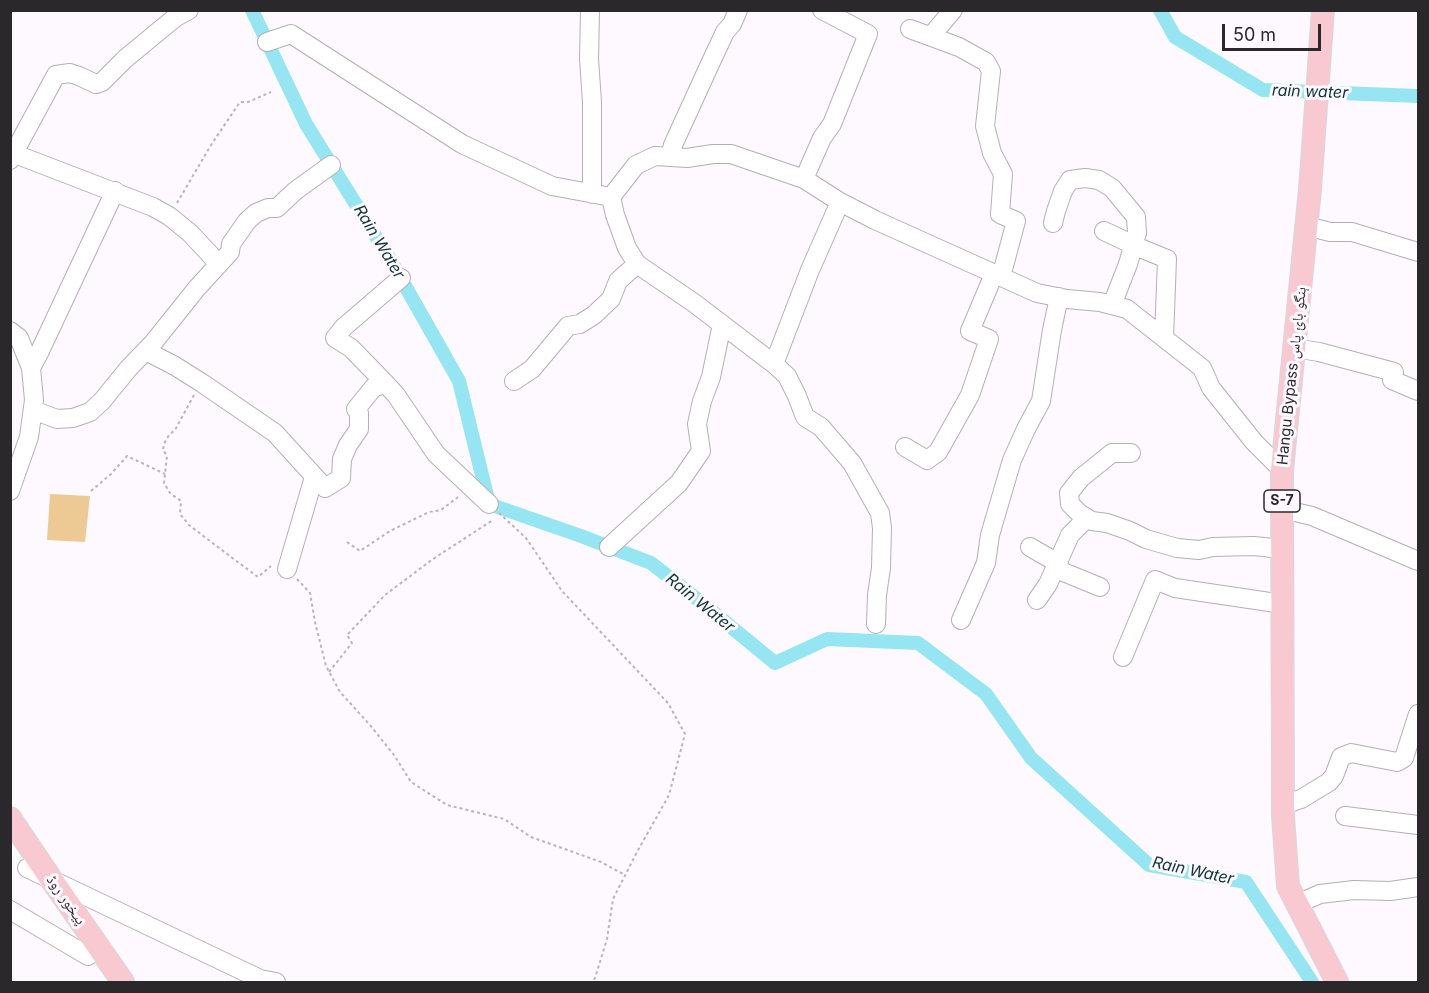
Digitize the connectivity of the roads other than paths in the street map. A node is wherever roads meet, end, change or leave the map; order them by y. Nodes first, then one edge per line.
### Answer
1 (189, 10) edge
2 (590, 10) edge
3 (738, 10) edge
4 (822, 10) edge
5 (953, 10) edge
6 (1323, 10) edge
7 (910, 28) dead end
8 (931, 36) junction
9 (267, 42) dead end
10 (13, 157) edge
11 (670, 157) junction
12 (331, 165) dead end
13 (804, 178) junction
14 (114, 191) junction
15 (592, 194) junction
16 (611, 197) junction
17 (840, 202) junction
18 (1053, 223) dead end
19 (1307, 226) junction
20 (1104, 231) dead end
21 (1134, 245) junction
22 (1419, 252) edge
23 (219, 264) junction
24 (637, 264) junction
25 (998, 275) junction
26 (401, 278) dead end
27 (1059, 297) junction
28 (1112, 305) junction
29 (722, 324) junction
30 (10, 331) edge
31 (1164, 338) junction
32 (1294, 348) junction
33 (146, 351) junction
34 (774, 364) junction
35 (31, 368) junction
36 (514, 381) dead end
37 (386, 384) junction
38 (1419, 391) edge
39 (33, 410) junction
40 (905, 447) dead end
41 (1131, 453) dead end
42 (1282, 470) junction
43 (314, 477) junction
44 (10, 491) edge
45 (1282, 509) junction
46 (491, 512) road end
47 (1088, 518) junction
48 (609, 547) dead end
49 (1030, 547) dead end
50 (1282, 549) junction
51 (1419, 561) edge
52 (1057, 565) junction
53 (287, 568) road end
54 (1100, 587) dead end
55 (1036, 600) dead end
56 (1282, 604) junction
57 (961, 620) dead end
58 (876, 624) dead end
59 (1123, 657) dead end
60 (1419, 714) edge
61 (1411, 759) edge
62 (1283, 806) junction
63 (1345, 816) dead end
64 (10, 818) edge
65 (1419, 825) edge
66 (10, 844) edge
67 (27, 868) junction
68 (51, 879) junction
69 (1419, 887) edge
70 (1298, 904) junction
71 (10, 910) edge
72 (88, 956) junction
73 (106, 982) edge
74 (123, 982) edge
75 (276, 982) edge
76 (1336, 982) edge

1 - 10 street
2 - 15 street
3 - 11 street
4 - 13 street
5 - 8 street
6 - 19 main road, Hangu Bypass ہنگو بائ پاس / S-7
7 - 8 street
8 - 25 street
9 - 15 street
10 - 14 street
11 - 13 street
11 - 16 street
12 - 23 street
13 - 17 street
14 - 23 street
14 - 35 street
15 - 16 street
16 - 24 street
17 - 25 street
17 - 34 street
18 - 21 street
19 - 22 street
19 - 32 main road, Hangu Bypass ہنگو بائ پاس / S-7
20 - 21 street
21 - 28 street
21 - 31 street
23 - 33 street
24 - 29 street
24 - 36 street
25 - 27 street
25 - 40 street
26 - 37 street
27 - 28 street
27 - 57 street
28 - 31 street
29 - 34 street
29 - 48 street
30 - 35 street
31 - 42 street
32 - 38 street
32 - 42 main road, Hangu Bypass ہنگو بائ پاس / S-7
33 - 39 street
33 - 43 street
34 - 58 street
35 - 39 street
37 - 43 street
37 - 46 street
39 - 44 street
41 - 47 street
42 - 45 main road, Hangu Bypass ہنگو بائ پاس / S-7
43 - 53 street
45 - 50 main road, Hangu Bypass ہنگو بائ پاس / S-7
45 - 51 street
47 - 50 street
47 - 52 street
49 - 52 street
50 - 56 main road, Hangu Bypass ہنگو بائ پاس / S-7
52 - 54 street
52 - 55 street
56 - 59 street
56 - 62 main road, Hangu Bypass ہنگو بائ پاس / S-7
60 - 61 street
61 - 62 street
62 - 70 main road, Hangu Bypass ہنگو بائ پاس / S-7
63 - 65 street
64 - 68 main road, پیخور روڈ
66 - 67 main road, پیخور روڈ
67 - 68 street
67 - 72 main road, پیخور روڈ
68 - 74 main road, پیخور روڈ
68 - 75 street
69 - 70 street
70 - 76 main road, Hangu Bypass ہنگو بائ پاس / S-7
71 - 72 street
72 - 73 main road, پیخور روڈ

